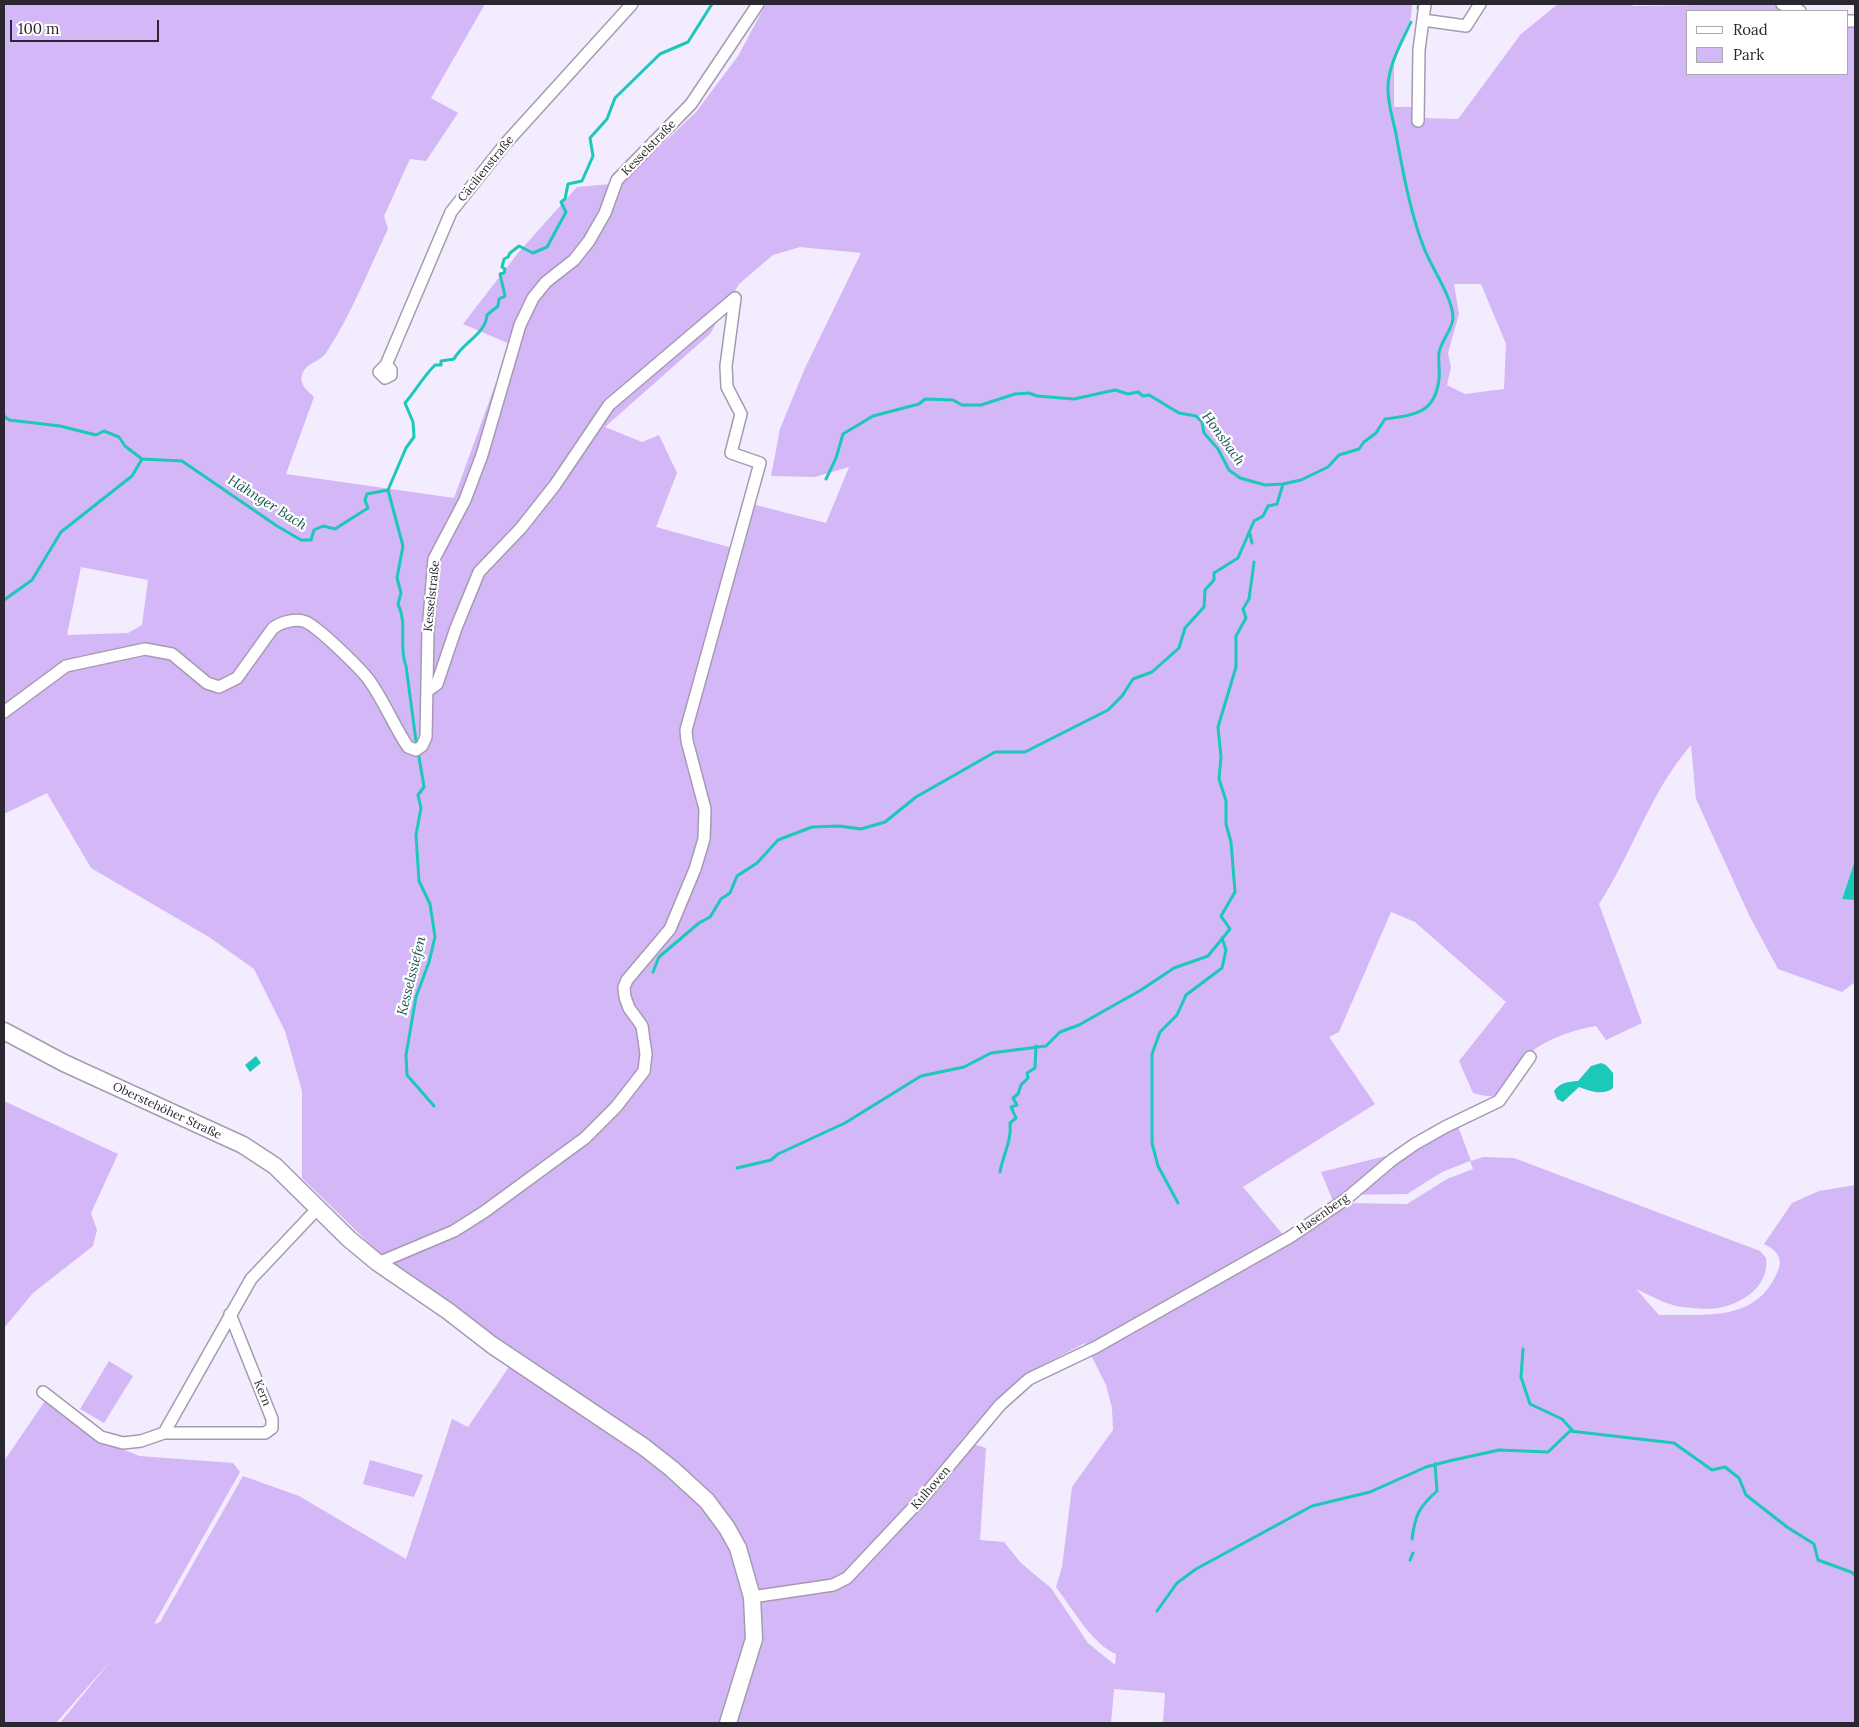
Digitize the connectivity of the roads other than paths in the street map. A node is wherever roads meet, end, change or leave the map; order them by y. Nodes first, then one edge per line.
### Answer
1 (632, 4) edge
2 (758, 4) edge
3 (1425, 4) edge
4 (1480, 4) edge
5 (1782, 4) edge
6 (1797, 10) edge
7 (1423, 20) junction
8 (1418, 121) dead end
9 (386, 365) dead end
10 (427, 691) junction
11 (4, 712) edge
12 (4, 1031) edge
13 (1530, 1057) dead end
14 (318, 1208) junction
15 (378, 1263) junction
16 (230, 1314) junction
17 (1096, 1347) joint
18 (43, 1392) dead end
19 (164, 1433) junction
20 (752, 1597) junction
21 (728, 1723) edge

1 - 9 street, Cäcilienstraße
2 - 10 street, Kesselstraße
3 - 7 street
4 - 7 street
5 - 6 street
7 - 8 street
10 - 11 street, Kesselstraße
10 - 15 street
12 - 14 street, Oberstehöher Straße
13 - 17 street, Hasenberg
14 - 15 street, Oberstehöher Straße
14 - 16 street
15 - 20 street, Oberstehöher Straße
16 - 19 street
16 - 19 street, Kern
17 - 20 street, Kulhoven
18 - 19 street, Kern
20 - 21 street, Oberstehöher Straße

